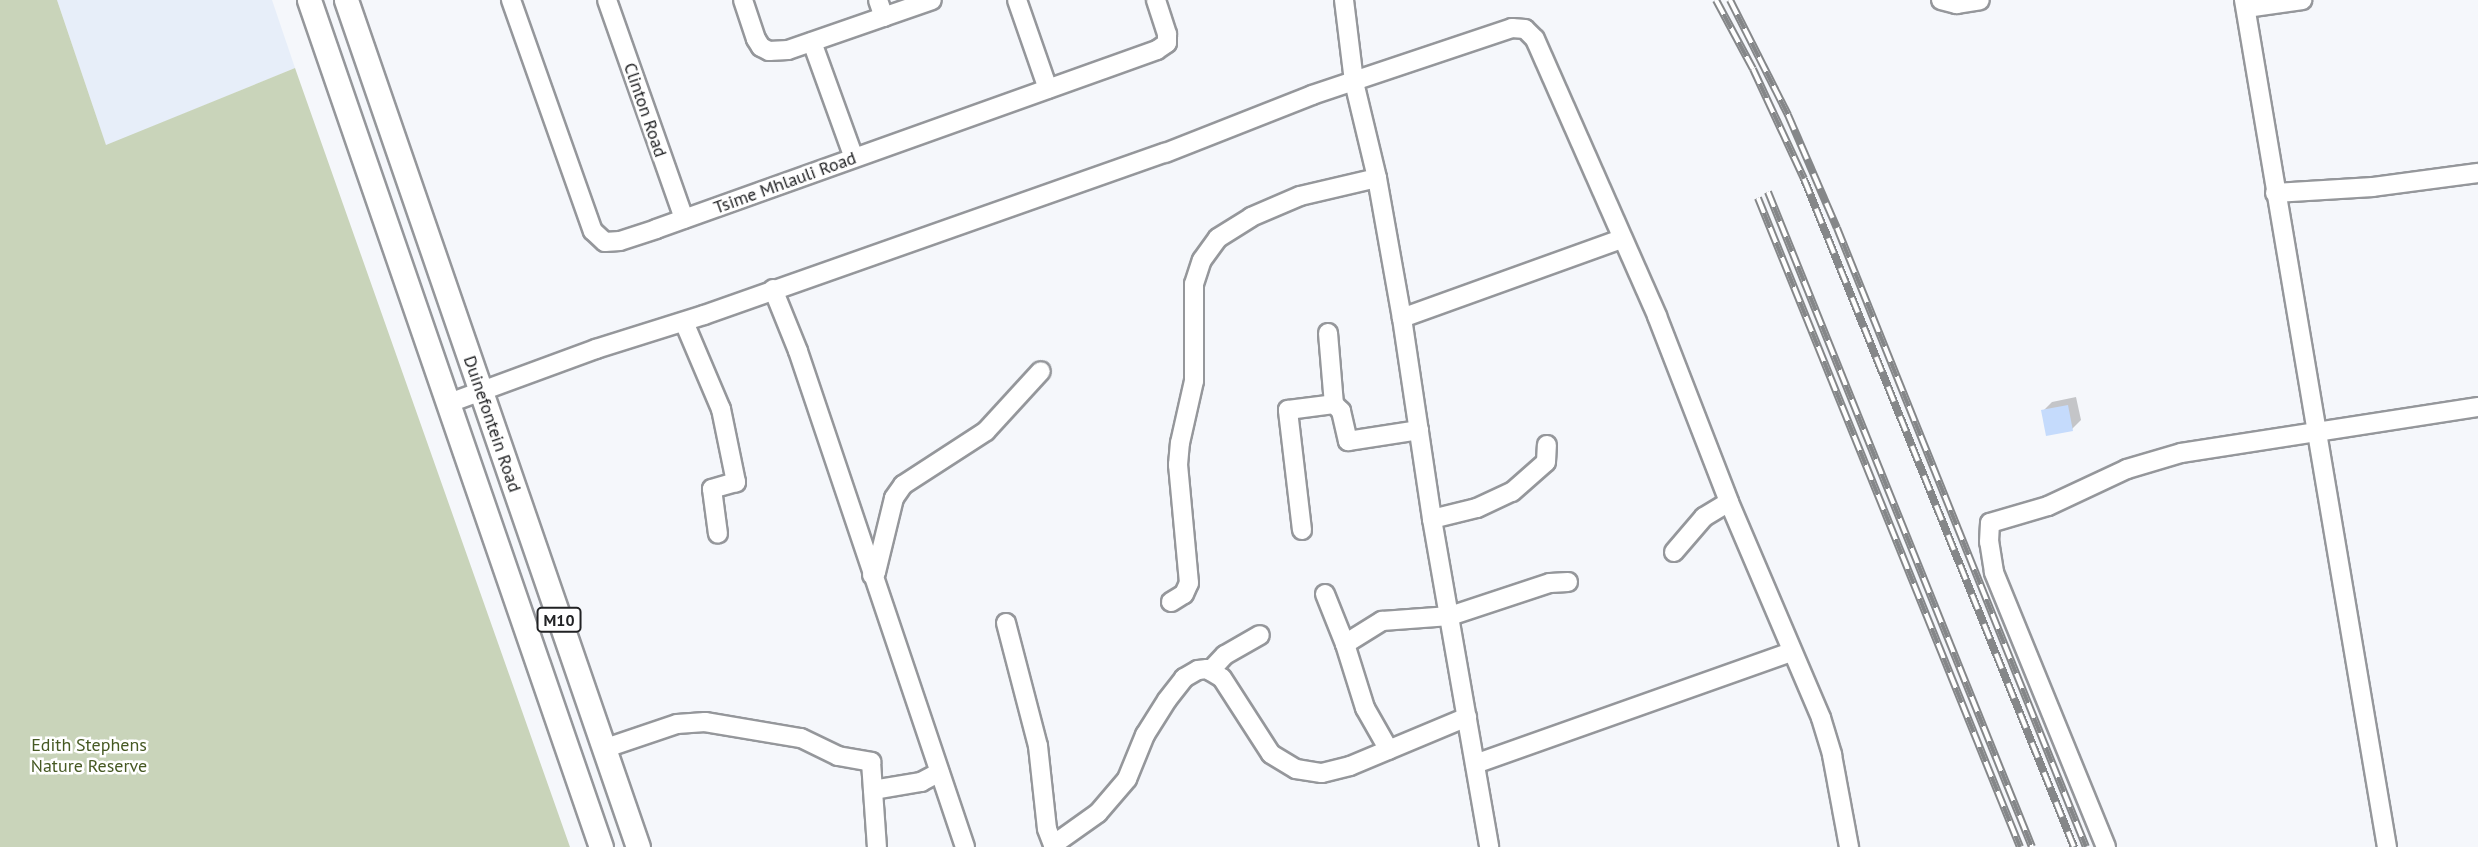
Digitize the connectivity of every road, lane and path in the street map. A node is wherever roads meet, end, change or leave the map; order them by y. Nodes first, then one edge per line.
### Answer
1 (309, 0) edge
2 (346, 0) edge
3 (511, 0) edge
4 (607, 0) edge
5 (743, 0) edge
6 (932, 0) edge
7 (1017, 0) edge
8 (1156, 0) edge
9 (1344, 0) edge
10 (1941, 0) edge
11 (1980, 0) edge
12 (2302, 0) edge
13 (2245, 4) edge
14 (881, 8) edge
15 (812, 41) junction
16 (1354, 82) junction
17 (1048, 89) junction
18 (854, 159) junction
19 (2478, 173) edge
20 (1377, 177) junction
21 (2275, 194) junction
22 (684, 219) junction
23 (1621, 239) junction
24 (773, 289) junction
25 (1402, 318) junction
26 (684, 322) junction
27 (1328, 333) dead end
28 (1041, 371) dead end
29 (481, 392) junction
30 (449, 403) junction
31 (1334, 404) junction
32 (2478, 407) edge
33 (1419, 430) junction
34 (2316, 433) junction
35 (1547, 445) dead end
36 (1729, 502) junction
37 (1432, 519) junction
38 (1302, 530) dead end
39 (718, 534) dead end
40 (1674, 552) dead end
41 (872, 575) junction
42 (1567, 582) dead end
43 (1325, 594) dead end
44 (1171, 603) dead end
45 (1450, 616) junction
46 (1006, 623) dead end
47 (1260, 635) dead end
48 (1345, 644) junction
49 (1792, 652) junction
50 (1210, 671) junction
51 (1467, 717) junction
52 (603, 749) junction
53 (1389, 750) junction
54 (1475, 764) junction
55 (940, 772) junction
56 (873, 790) junction
57 (1053, 846) edge
58 (601, 847) edge
59 (638, 847) edge
60 (877, 847) edge
61 (965, 847) edge
62 (1489, 847) edge
63 (1849, 847) edge
64 (2106, 847) edge
65 (2387, 847) edge

1 - 30 main road, Duinefontein Road / M10
2 - 29 main road, Duinefontein Road / M10
3 - 22 street, Tsime Mhlauli Road
4 - 22 street, Clinton Road
5 - 15 street
6 - 14 street
7 - 17 street
8 - 17 street, Tsime Mhlauli Road
9 - 16 street
10 - 11 street
12 - 13 street
13 - 21 street
14 - 15 street
15 - 18 street
16 - 20 street
16 - 23 street
16 - 24 street
17 - 18 street, Tsime Mhlauli Road
18 - 22 street, Tsime Mhlauli Road
19 - 21 street
20 - 25 street
20 - 44 street
21 - 34 street
23 - 25 street
23 - 36 street
24 - 26 street
24 - 41 street
25 - 33 street
26 - 29 street
26 - 39 street
27 - 31 street
28 - 41 street
29 - 30 street
29 - 52 main road, Duinefontein Road / M10
30 - 58 main road, Duinefontein Road / M10
31 - 33 street
31 - 38 street
32 - 34 street
33 - 37 street
34 - 64 street
34 - 65 street
35 - 37 street
36 - 40 street
36 - 49 street
37 - 45 street
41 - 55 street
42 - 45 street
43 - 48 street
45 - 48 street
45 - 51 street
46 - 57 street
47 - 50 street
48 - 53 street
49 - 54 street
49 - 63 street
50 - 53 street
50 - 57 street
51 - 53 street
51 - 54 street
52 - 56 street
52 - 59 main road, Duinefontein Road / M10
54 - 62 street
55 - 56 street
55 - 61 street
56 - 60 street

